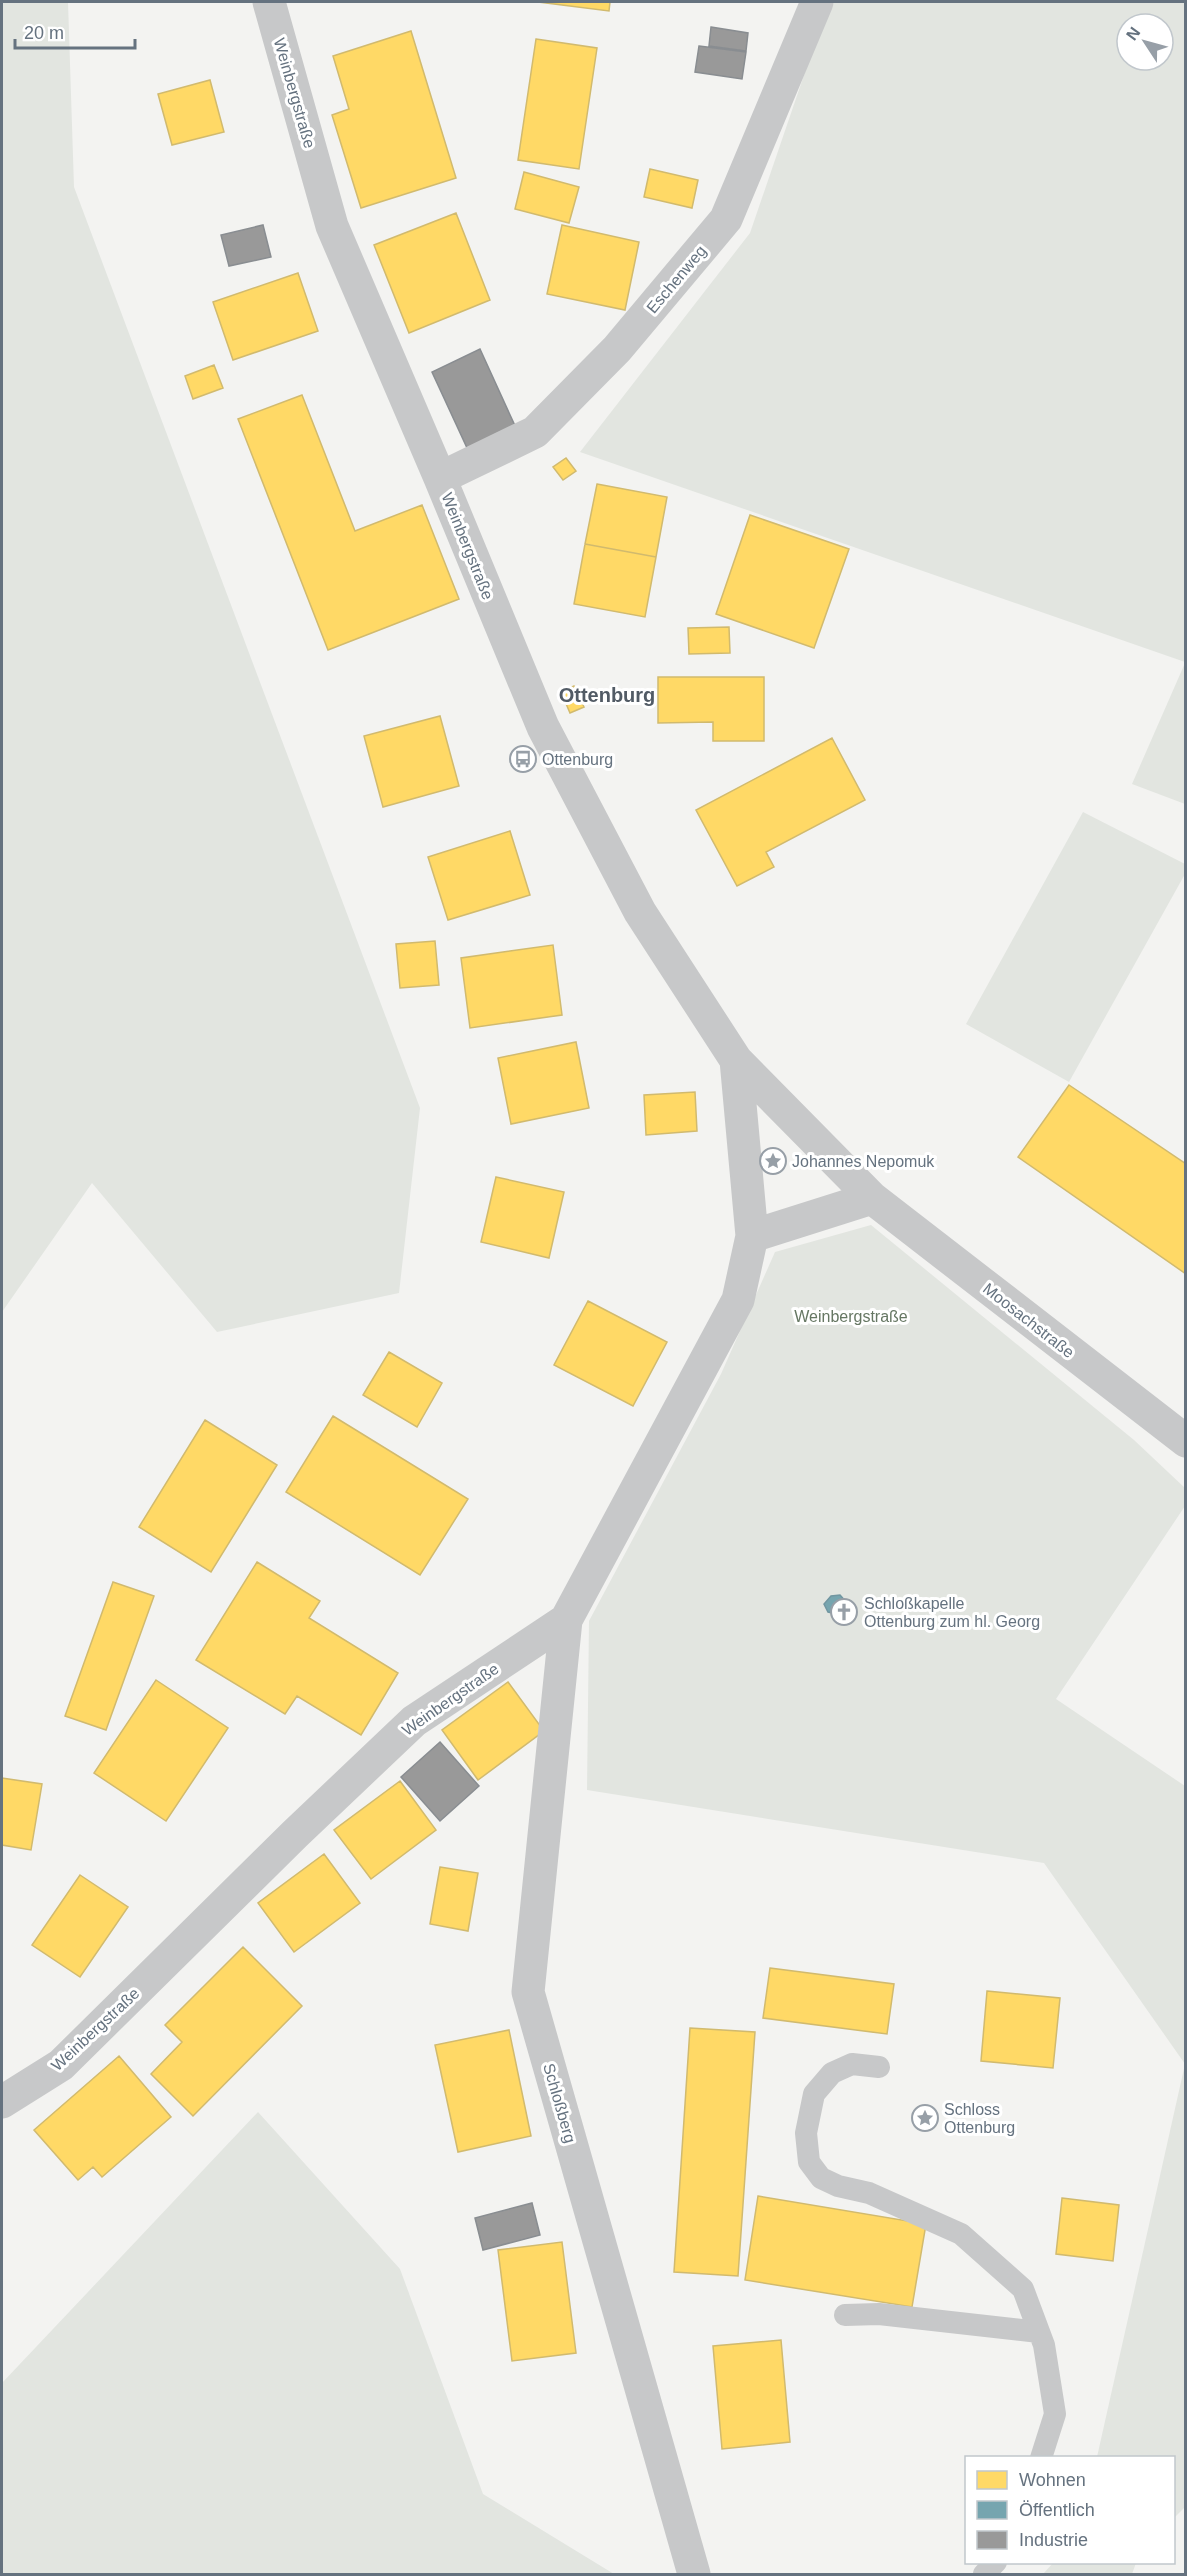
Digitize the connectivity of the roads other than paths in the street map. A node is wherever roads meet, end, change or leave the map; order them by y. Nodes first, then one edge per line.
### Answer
1 (269, 2) edge
2 (817, 2) edge
3 (440, 478) junction
4 (736, 1060) junction
5 (872, 1198) junction
6 (752, 1236) junction
7 (1185, 1441) edge
8 (566, 1620) junction
9 (879, 2067) dead end
10 (2, 2102) edge
11 (845, 2315) dead end
12 (1039, 2332) junction
13 (1041, 2456) edge
14 (694, 2574) edge

1 - 3 street, Weinbergstraße
2 - 3 street, Eschenweg
3 - 4 street, Weinbergstraße
4 - 5 street, Weinbergstraße
4 - 6 street, Weinbergstraße
5 - 6 street
5 - 7 street, Moosachstraße
6 - 8 street, Weinbergstraße
8 - 10 street, Weinbergstraße
8 - 14 street, Schloßberg
9 - 12 lane
11 - 12 lane
12 - 13 lane

